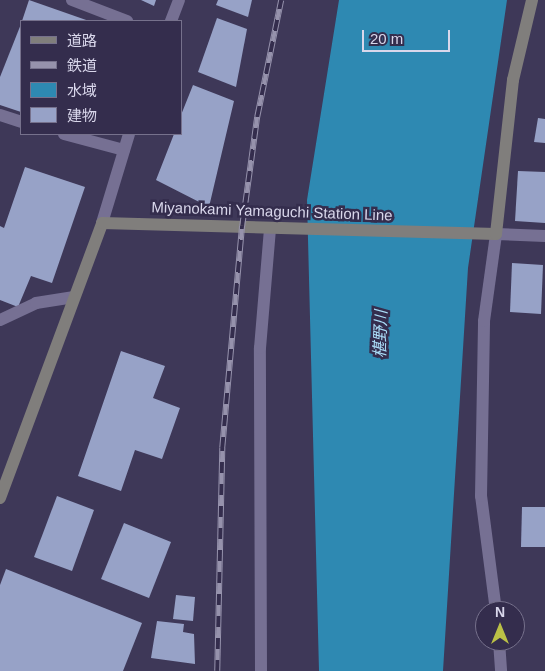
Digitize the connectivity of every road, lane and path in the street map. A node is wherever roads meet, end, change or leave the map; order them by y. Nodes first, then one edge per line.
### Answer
1 (72, 0) edge
2 (179, 0) edge
3 (532, 0) edge
4 (124, 20) edge
5 (171, 20) edge
6 (0, 116) edge
7 (20, 122) edge
8 (68, 135) edge
9 (129, 135) edge
10 (124, 150) junction
11 (102, 222) junction
12 (270, 228) junction
13 (492, 234) junction
14 (545, 236) edge
15 (73, 297) junction
16 (0, 320) edge
17 (0, 498) edge
18 (495, 601) edge
19 (500, 651) edge
20 (260, 671) edge
21 (501, 671) edge

1 - 4 street
2 - 5 street
3 - 13 main road
6 - 7 street
8 - 10 street
9 - 10 street
10 - 11 street
11 - 12 main road, Miyanokami Yamaguchi Station Line
11 - 15 main road
12 - 13 main road, Miyanokami Yamaguchi Station Line
12 - 20 street
13 - 14 street
13 - 18 street
15 - 16 street
15 - 17 main road
19 - 21 street

